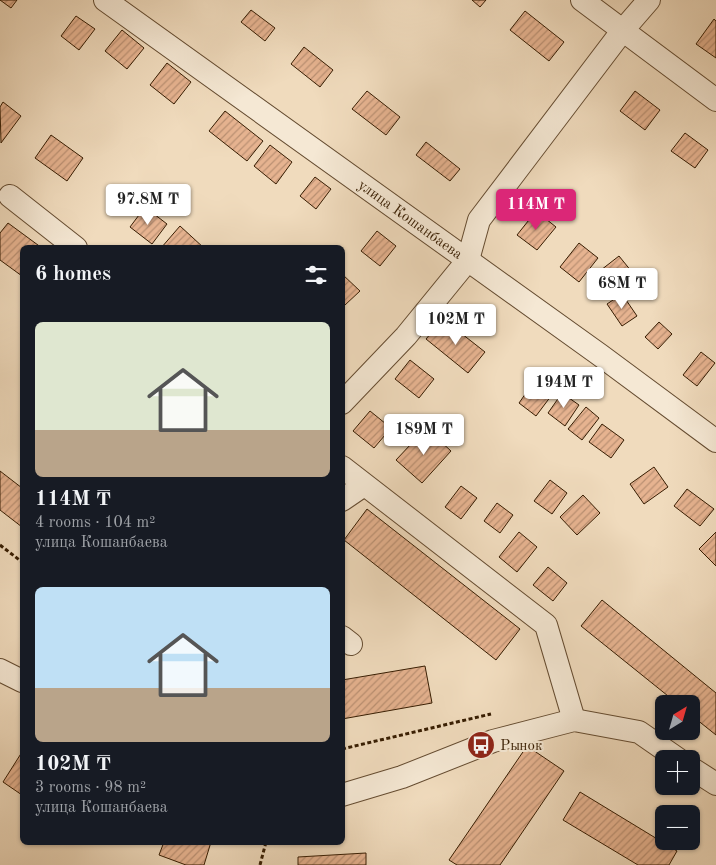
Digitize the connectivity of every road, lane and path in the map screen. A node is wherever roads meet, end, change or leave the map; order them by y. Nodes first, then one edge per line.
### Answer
1 (105, 0) edge
2 (582, 0) edge
3 (649, 0) edge
4 (623, 30) junction
5 (716, 100) edge
6 (10, 196) dead end
7 (72, 245) edge
8 (468, 260) junction
9 (345, 400) edge
10 (716, 441) edge
11 (345, 469) edge
12 (364, 485) junction
13 (345, 498) edge
14 (0, 545) edge
15 (20, 560) edge
16 (0, 670) edge
17 (20, 680) edge
18 (491, 714) dead end
19 (574, 720) junction
20 (345, 748) edge
21 (665, 750) edge
22 (700, 774) edge
23 (716, 784) edge
24 (345, 794) edge
25 (265, 845) edge
26 (260, 865) edge

1 - 8 street, улица Кошанбаева
2 - 4 street
3 - 4 street
4 - 5 street
4 - 8 street
6 - 7 street
8 - 9 street
8 - 10 street, улица Кошанбаева
11 - 12 street
12 - 13 street
12 - 19 street
14 - 15 path
16 - 17 street
18 - 20 path
19 - 21 street
19 - 24 street
22 - 23 street
25 - 26 path

